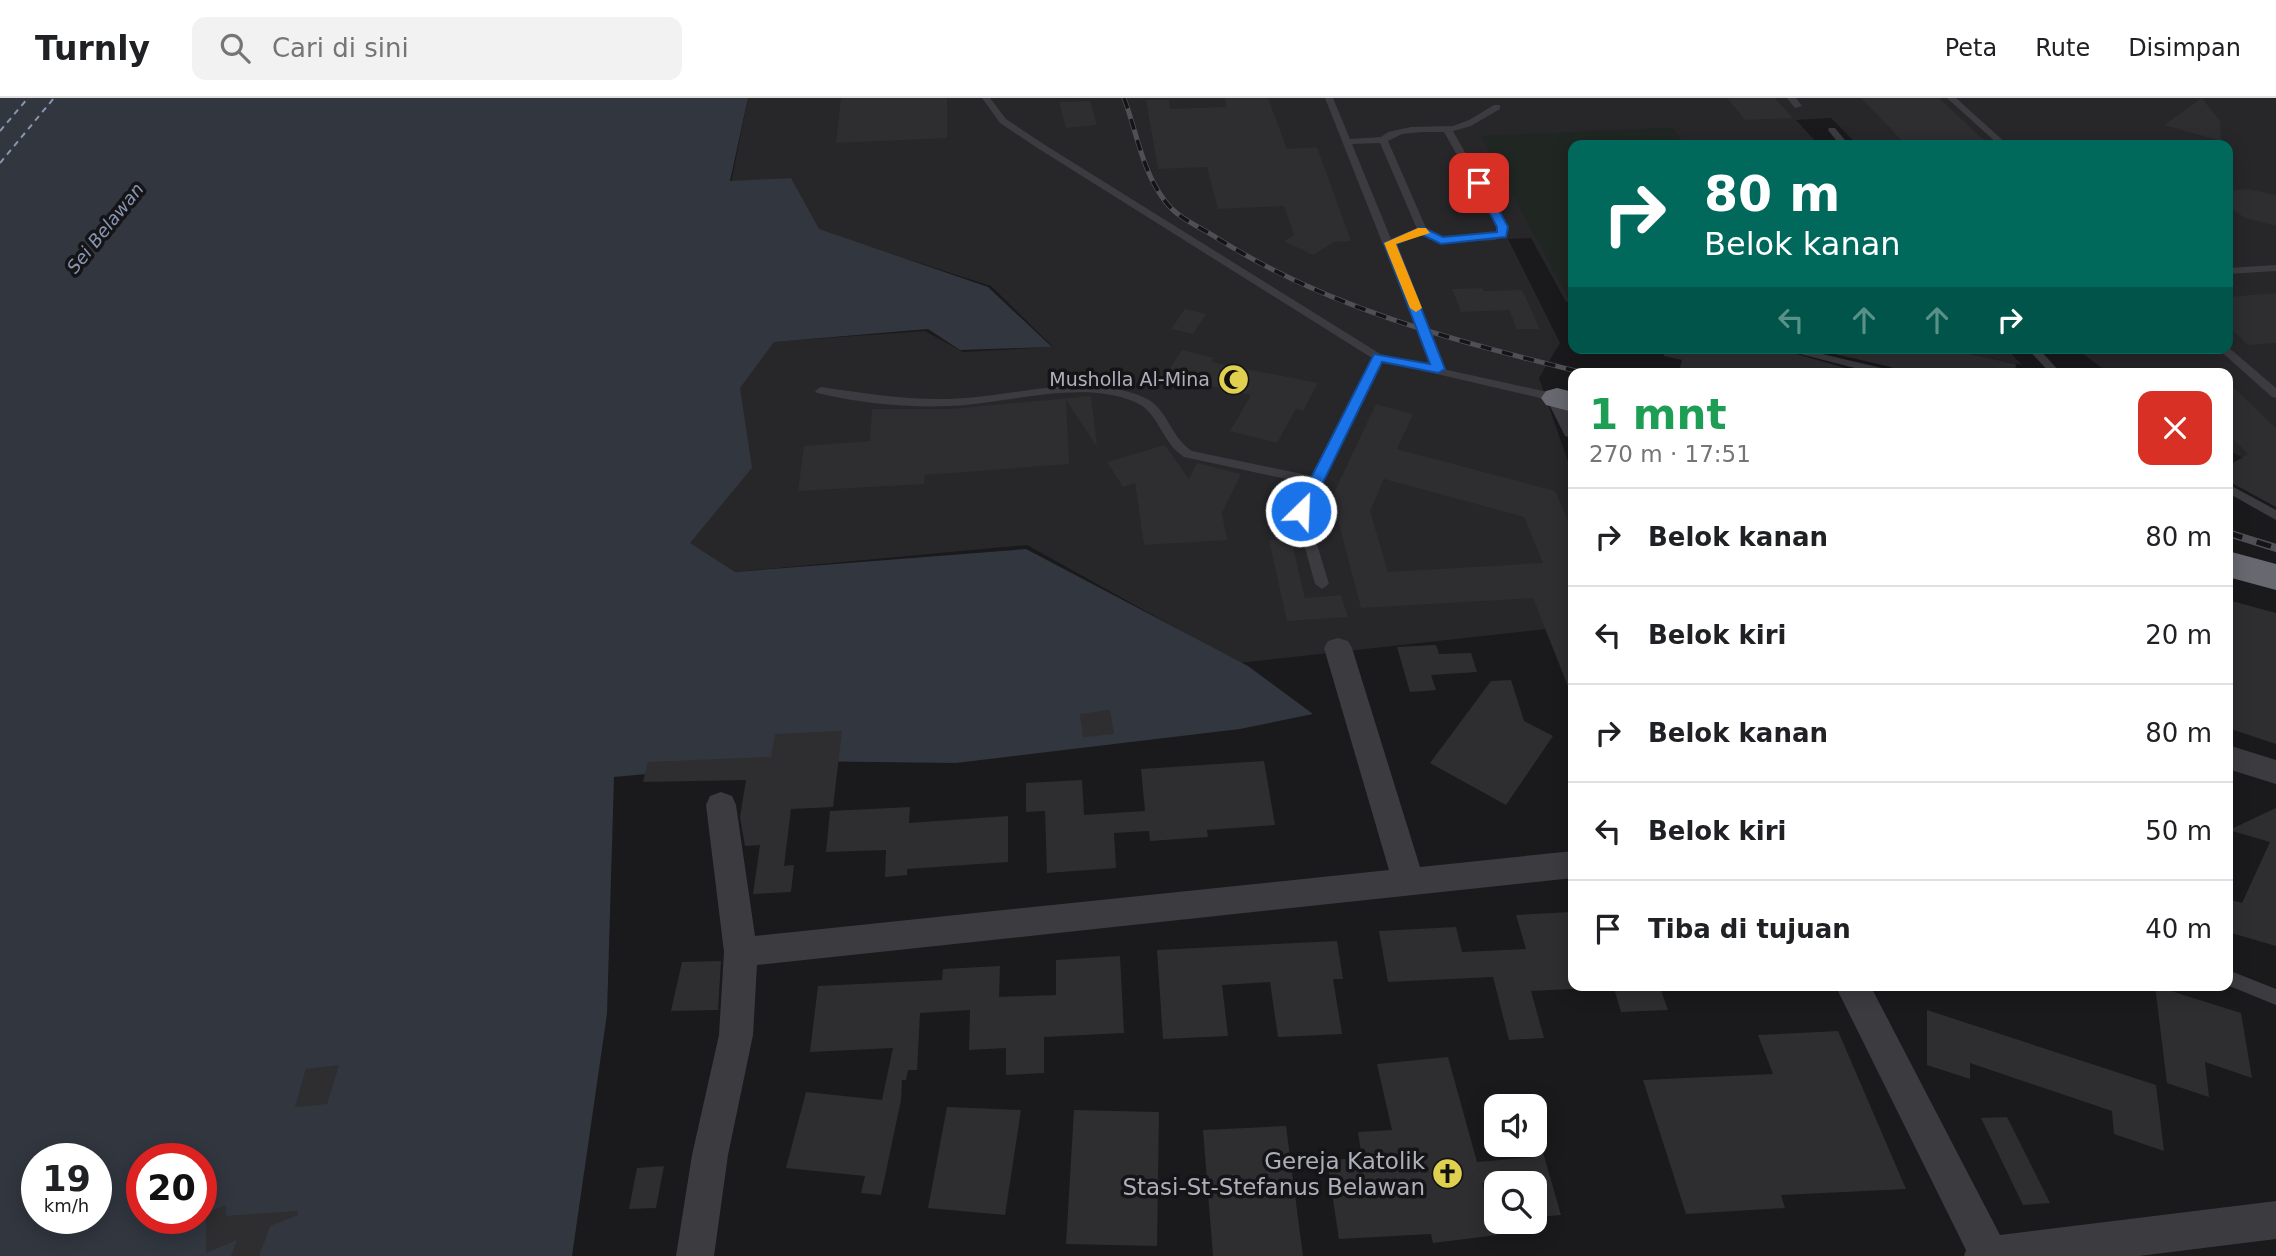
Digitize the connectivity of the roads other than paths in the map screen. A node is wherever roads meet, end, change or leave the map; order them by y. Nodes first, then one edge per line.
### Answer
1 (986, 98) edge
2 (1329, 98) edge
3 (1791, 98) edge
4 (1951, 98) edge
5 (1798, 106) dead end
6 (1497, 107) dead end
7 (1447, 129) junction
8 (1832, 130) dead end
9 (1384, 140) junction
10 (1841, 140) edge
11 (1998, 140) edge
12 (1348, 142) junction
13 (1422, 230) junction
14 (1390, 243) junction
15 (2276, 268) edge
16 (2233, 271) edge
17 (1808, 354) edge
18 (2038, 354) edge
19 (2229, 354) edge
20 (1378, 357) junction
21 (1868, 368) edge
22 (2051, 368) edge
23 (1438, 369) junction
24 (821, 390) dead end
25 (2276, 394) edge
26 (1565, 400) edge
27 (1315, 481) junction
28 (2233, 491) edge
29 (2276, 516) edge
30 (2233, 565) edge
31 (2276, 577) edge
32 (1322, 584) dead end
33 (1338, 648) dead end
34 (2233, 759) edge
35 (2276, 772) edge
36 (721, 806) dead end
37 (1568, 866) edge
38 (1409, 883) junction
39 (741, 952) junction
40 (2233, 980) edge
41 (1855, 991) edge
42 (2276, 997) edge
43 (2276, 1220) edge
44 (695, 1256) edge
45 (1988, 1256) edge

1 - 20 lane
2 - 12 lane
3 - 5 lane
4 - 11 lane
6 - 7 lane
7 - 9 lane
7 - 13 lane
8 - 10 lane
9 - 12 lane
9 - 13 lane
12 - 14 lane
13 - 14 lane
14 - 23 lane
15 - 16 lane
17 - 21 lane
18 - 22 lane
19 - 25 lane
20 - 23 lane
20 - 27 lane
23 - 26 lane
24 - 27 lane
27 - 32 lane
28 - 29 lane
30 - 31 highway
33 - 38 street
34 - 35 street
36 - 39 street
37 - 38 street
38 - 39 street
39 - 44 street
40 - 42 lane
41 - 45 street
43 - 45 street

